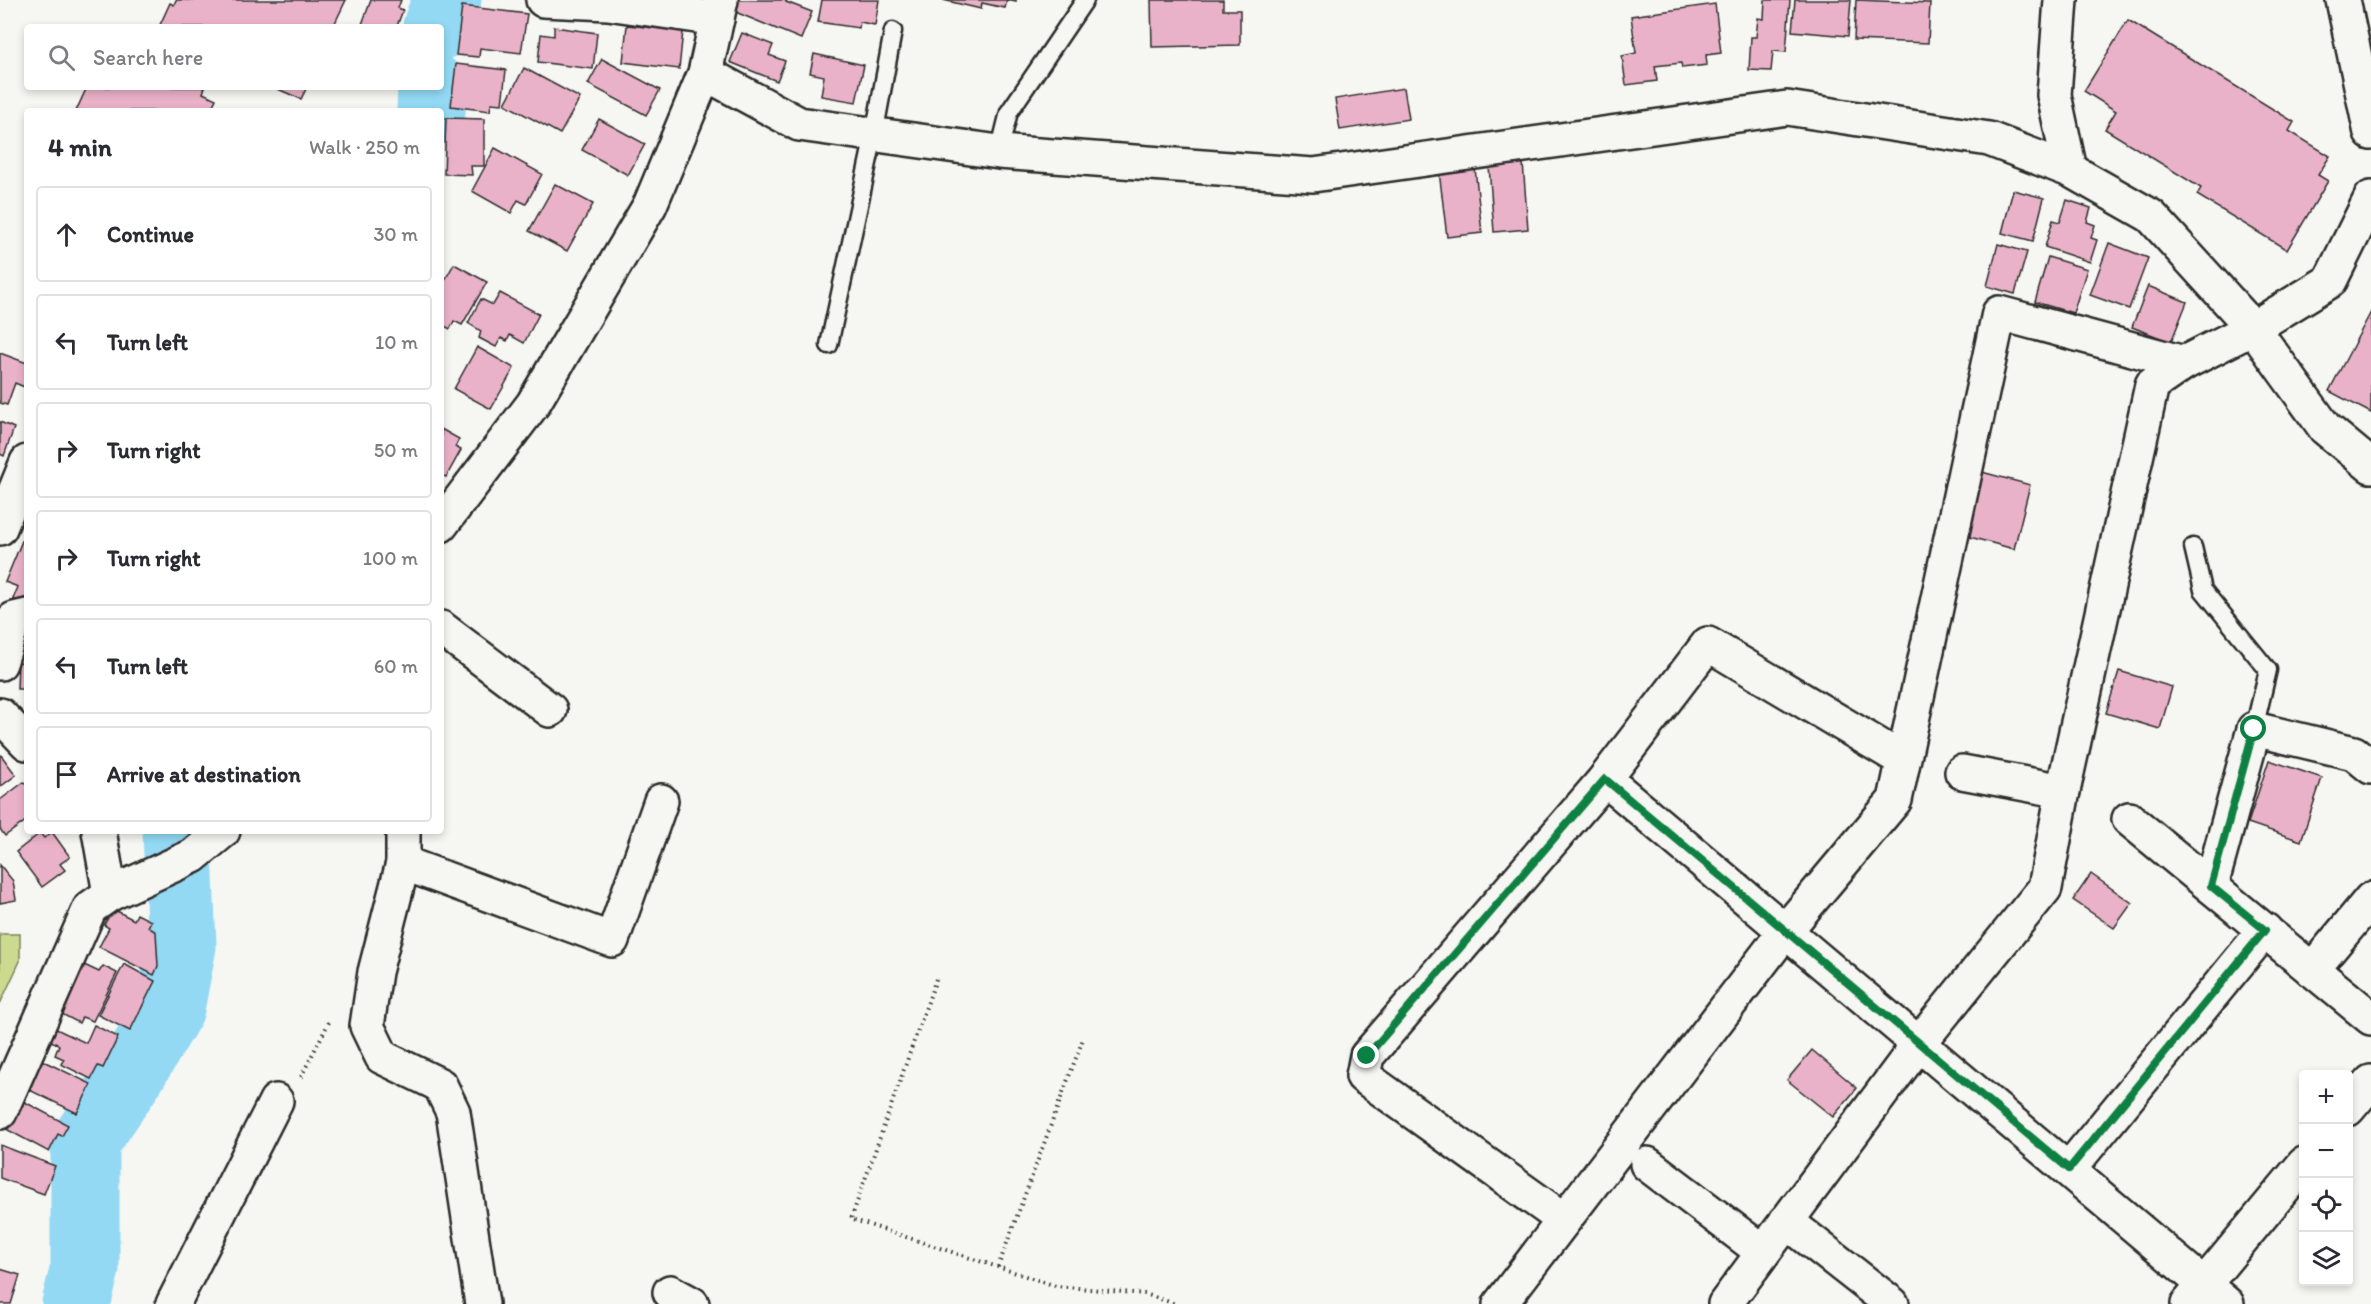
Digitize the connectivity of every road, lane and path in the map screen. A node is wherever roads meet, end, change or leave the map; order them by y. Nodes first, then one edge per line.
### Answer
1 (543, 0) edge
2 (1085, 0) edge
3 (2061, 0) edge
4 (2343, 0) edge
5 (719, 9) edge
6 (893, 31) dead end
7 (705, 73) junction
8 (2371, 133) edge
9 (874, 135) junction
10 (999, 152) junction
11 (2070, 170) junction
12 (2371, 198) edge
13 (2253, 328) junction
14 (829, 345) dead end
15 (2184, 363) junction
16 (2371, 466) edge
17 (24, 469) edge
18 (444, 521) edge
19 (0, 528) edge
20 (2193, 547) dead end
21 (24, 617) edge
22 (444, 630) edge
23 (0, 663) edge
24 (550, 710) dead end
25 (0, 715) edge
26 (2254, 729) junction
27 (24, 740) edge
28 (1903, 760) junction
29 (2371, 767) edge
30 (1962, 772) dead end
31 (1605, 779) junction
32 (2063, 791) junction
33 (661, 801) dead end
34 (2129, 819) dead end
35 (100, 834) edge
36 (219, 834) edge
37 (403, 847) edge
38 (2211, 886) junction
39 (110, 894) junction
40 (2371, 899) edge
41 (1786, 930) junction
42 (2265, 930) junction
43 (2312, 970) junction
44 (936, 979) dead end
45 (332, 1017) dead end
46 (2371, 1018) edge
47 (1083, 1039) dead end
48 (1920, 1042) junction
49 (2371, 1082) edge
50 (276, 1101) joint
51 (2353, 1104) edge
52 (0, 1112) edge
53 (1633, 1153) junction
54 (2069, 1169) junction
55 (2299, 1171) edge
56 (1564, 1220) junction
57 (1786, 1221) junction
58 (1763, 1252) junction
59 (998, 1267) junction
60 (2206, 1297) edge
61 (173, 1304) edge
62 (482, 1304) edge
63 (1176, 1304) edge
64 (1500, 1304) edge
65 (1725, 1304) edge
66 (1892, 1304) edge

1 - 5 street
2 - 10 lane
3 - 11 street
4 - 8 street
5 - 7 street
6 - 9 lane
7 - 9 street
7 - 18 street
9 - 10 street
9 - 14 lane
10 - 11 street
11 - 13 street
12 - 13 street
13 - 15 street
13 - 16 street
15 - 28 street
15 - 32 street
17 - 19 street
20 - 26 lane
21 - 23 street
22 - 24 street
25 - 27 street
26 - 29 street
26 - 38 street
28 - 31 street
28 - 41 street
30 - 32 street
31 - 41 street
31 - 56 street
32 - 48 street
33 - 37 street
34 - 38 street
35 - 39 street
36 - 39 street
37 - 62 street
38 - 42 street
39 - 52 street
40 - 43 street
41 - 48 street
41 - 53 street
42 - 43 street
42 - 54 street
43 - 46 street
44 - 59 path
45 - 50 path
47 - 59 path
48 - 54 street
48 - 57 street
49 - 51 street
50 - 61 street
53 - 56 street
53 - 58 street
54 - 60 street
55 - 60 street
56 - 64 street
57 - 58 street
57 - 66 street
58 - 65 street
59 - 63 path

